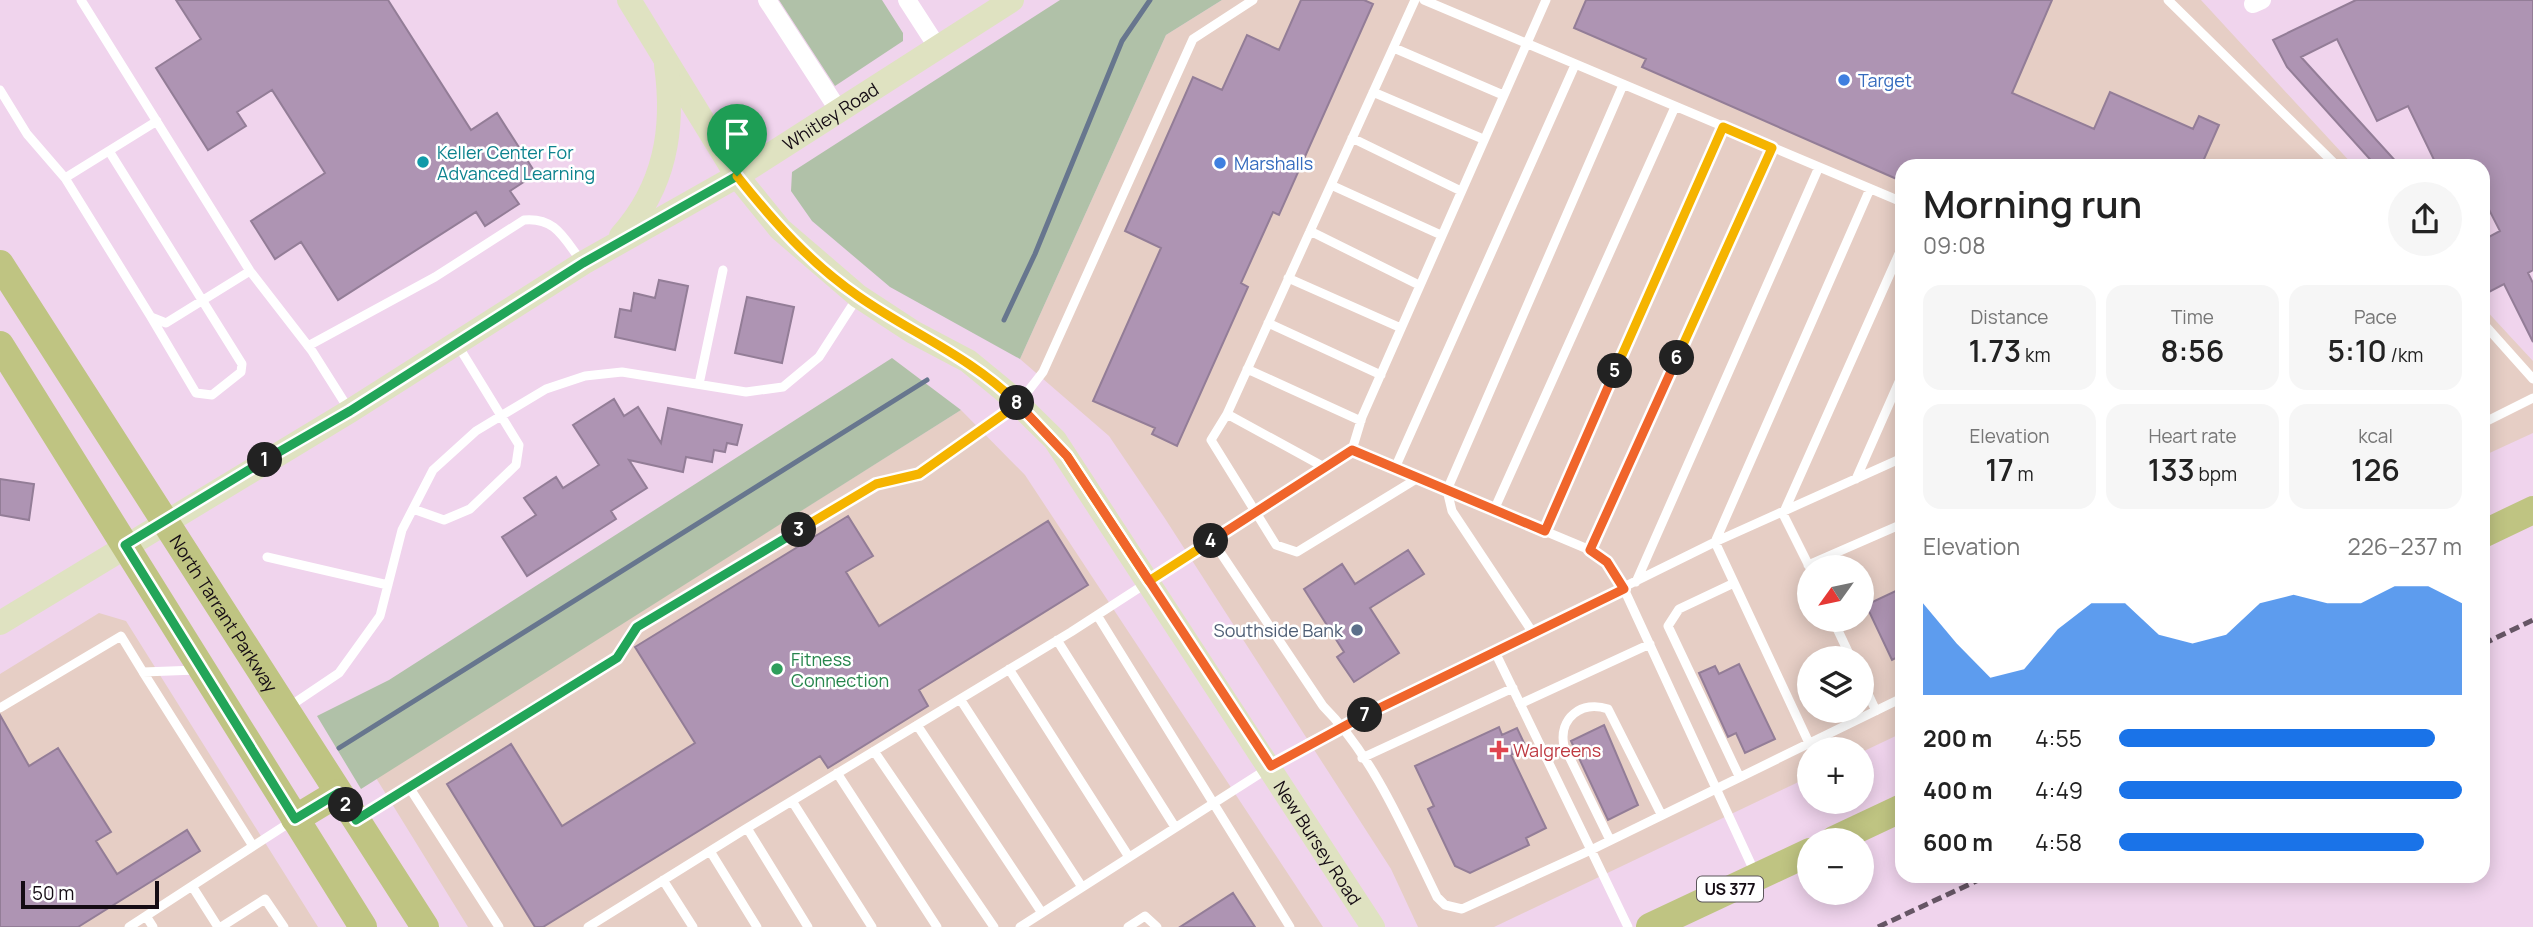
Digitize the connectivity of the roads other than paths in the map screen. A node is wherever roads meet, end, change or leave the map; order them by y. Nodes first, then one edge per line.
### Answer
1 (81, 0) edge
2 (629, 0) edge
3 (767, 0) edge
4 (907, 0) edge
5 (1012, 0) edge
6 (1253, 0) edge
7 (1415, 0) edge
8 (1424, 0) edge
9 (1546, 0) edge
10 (2168, 0) edge
11 (1525, 44) junction
12 (938, 48) junction
13 (1394, 48) junction
14 (664, 54) junction
15 (1575, 65) junction
16 (1623, 85) junction
17 (0, 90) edge
18 (1373, 92) junction
19 (1503, 95) junction
20 (4, 105) edge
21 (1675, 107) junction
22 (839, 111) junction
23 (157, 121) junction
24 (1723, 127) junction
25 (1352, 138) junction
26 (1483, 139) junction
27 (1772, 148) junction
28 (109, 151) junction
29 (2330, 159) edge
30 (1819, 167) junction
31 (737, 176) junction
32 (65, 178) junction
33 (1331, 185) junction
34 (1870, 189) junction
35 (1461, 191) junction
36 (1895, 199) edge
37 (1310, 231) junction
38 (1441, 234) junction
39 (612, 246) junction
40 (583, 263) junction
41 (1895, 263) edge
42 (0, 264) edge
43 (723, 270) dead end
44 (250, 271) junction
45 (1288, 278) junction
46 (1419, 285) junction
47 (858, 296) junction
48 (203, 300) junction
49 (151, 317) junction
50 (1268, 323) junction
51 (1401, 328) junction
52 (2490, 331) edge
53 (456, 343) junction
54 (0, 345) edge
55 (308, 346) junction
56 (1247, 369) junction
57 (1381, 375) junction
58 (2533, 380) edge
59 (699, 384) junction
60 (1895, 391) edge
61 (2533, 398) edge
62 (1018, 404) junction
63 (350, 411) junction
64 (1227, 414) junction
65 (502, 416) junction
66 (2490, 420) edge
67 (1361, 421) junction
68 (1352, 450) junction
69 (1895, 461) edge
70 (1324, 467) junction
71 (1395, 468) junction
72 (1418, 478) junction
73 (1856, 479) junction
74 (1447, 490) junction
75 (413, 509) junction
76 (1494, 510) junction
77 (2533, 510) edge
78 (1255, 512) junction
79 (1783, 514) junction
80 (165, 521) junction
81 (1895, 527) edge
82 (1545, 531) junction
83 (2490, 531) edge
84 (1212, 540) junction
85 (1715, 542) junction
86 (125, 545) junction
87 (1590, 550) junction
88 (1803, 555) edge
89 (1835, 555) edge
90 (267, 557) dead end
91 (1149, 581) junction
92 (1636, 583) junction
93 (1734, 583) junction
94 (388, 585) junction
95 (1624, 589) junction
96 (1097, 615) junction
97 (0, 623) edge
98 (1533, 633) junction
99 (1057, 640) junction
100 (1650, 644) junction
101 (1495, 652) junction
102 (1009, 669) junction
103 (202, 670) junction
104 (143, 672) junction
105 (1513, 688) junction
106 (960, 699) junction
107 (1895, 701) edge
108 (1520, 705) junction
109 (1874, 706) edge
110 (0, 708) edge
111 (285, 710) junction
112 (1876, 710) junction
113 (917, 725) junction
114 (1343, 726) junction
115 (1806, 737) edge
116 (1821, 737) edge
117 (1797, 749) edge
118 (874, 751) junction
119 (1362, 758) junction
120 (1271, 766) junction
121 (837, 773) junction
122 (1739, 776) junction
123 (409, 787) junction
124 (1715, 788) junction
125 (338, 793) junction
126 (792, 801) junction
127 (1214, 802) junction
128 (1895, 811) edge
129 (1661, 814) junction
130 (295, 819) junction
131 (356, 820) junction
132 (1175, 827) junction
133 (747, 828) junction
134 (1860, 828) edge
135 (1610, 840) junction
136 (253, 846) junction
137 (1591, 850) junction
138 (710, 852) junction
139 (1129, 857) junction
140 (1797, 858) edge
141 (1756, 877) junction
142 (663, 880) junction
143 (192, 886) junction
144 (1082, 887) junction
145 (1042, 912) junction
146 (146, 916) junction
147 (1036, 923) edge
148 (130, 927) edge
149 (153, 927) edge
150 (220, 927) edge
151 (284, 927) edge
152 (363, 927) edge
153 (425, 927) edge
154 (499, 927) edge
155 (588, 927) edge
156 (693, 927) edge
157 (757, 927) edge
158 (808, 927) edge
159 (872, 927) edge
160 (937, 927) edge
161 (994, 927) edge
162 (1020, 927) edge
163 (1128, 927) edge
164 (1157, 927) edge
165 (1290, 927) edge
166 (1373, 927) edge
167 (1628, 927) edge
168 (1650, 927) edge

1 - 23 lane
2 - 14 street, New Bursey Road
3 - 22 street
4 - 12 street
5 - 12 street, Whitley Road
6 - 62 lane
7 - 13 lane
8 - 11 lane
9 - 11 lane
10 - 29 lane
11 - 15 lane
11 - 19 lane
12 - 22 street, Whitley Road
13 - 18 lane
13 - 19 lane
14 - 31 street, New Bursey Road
14 - 39 street
15 - 16 lane
15 - 71 lane
16 - 21 lane
16 - 74 lane
17 - 20 lane
18 - 25 lane
18 - 26 lane
19 - 26 lane
20 - 32 lane
21 - 24 lane
21 - 76 lane
22 - 31 street, Whitley Road
23 - 28 lane
23 - 44 lane
24 - 27 lane
24 - 82 lane
25 - 33 lane
25 - 35 lane
26 - 35 lane
27 - 30 lane
27 - 87 lane
28 - 32 lane
28 - 48 lane
30 - 34 lane
30 - 92 lane
31 - 39 street, Whitley Road
31 - 47 street, New Bursey Road
32 - 49 lane
33 - 37 lane
33 - 38 lane
34 - 36 lane
34 - 85 lane
35 - 38 lane
37 - 45 lane
37 - 46 lane
38 - 46 lane
39 - 40 street, Whitley Road
40 - 53 street, Whitley Road
40 - 55 lane
41 - 79 lane
42 - 80 main road, North Tarrant Parkway
43 - 59 lane
44 - 48 lane
44 - 55 lane
45 - 50 lane
45 - 51 lane
46 - 51 lane
47 - 59 lane
47 - 62 street, New Bursey Road
48 - 49 lane
48 - 49 lane
50 - 56 lane
50 - 57 lane
51 - 57 lane
52 - 58 lane
53 - 63 street, Whitley Road
53 - 65 lane
54 - 86 main road
55 - 63 lane
56 - 64 lane
56 - 67 lane
57 - 67 lane
59 - 65 lane
60 - 73 lane
61 - 66 lane
62 - 91 street, New Bursey Road
62 - 123 lane
63 - 80 street, Whitley Road
64 - 70 lane
64 - 78 lane
65 - 75 lane
65 - 75 lane
67 - 68 lane
68 - 70 lane
68 - 71 lane
69 - 73 lane
70 - 78 lane
71 - 72 lane
72 - 74 lane
72 - 78 lane
73 - 79 lane
74 - 76 lane
74 - 98 lane
75 - 94 lane
76 - 82 lane
77 - 83 main road
78 - 84 lane
79 - 85 lane
79 - 88 lane
80 - 86 street, Whitley Road
80 - 111 main road, North Tarrant Parkway
81 - 89 lane
82 - 87 lane
84 - 91 lane
84 - 114 lane
85 - 92 lane
85 - 93 lane
86 - 97 street, Whitley Road
86 - 103 main road
87 - 95 lane
90 - 94 lane
91 - 96 lane
91 - 120 street, New Bursey Road
92 - 95 lane
93 - 115 lane
93 - 122 lane
94 - 111 lane
95 - 98 lane
95 - 100 lane
96 - 99 lane
96 - 127 lane
98 - 101 lane
99 - 102 lane
99 - 132 lane
100 - 108 lane
100 - 124 lane
101 - 105 lane
101 - 114 lane
102 - 106 lane
102 - 139 lane
103 - 104 lane
103 - 130 main road
104 - 110 lane
104 - 136 lane
105 - 108 lane
105 - 119 lane
106 - 113 lane
106 - 144 lane
107 - 112 lane
108 - 137 lane
109 - 112 lane
111 - 125 main road, North Tarrant Parkway
112 - 116 lane
113 - 118 lane
113 - 145 lane
114 - 119 lane
114 - 120 lane
117 - 122 lane
118 - 121 lane
118 - 161 lane
119 - 137 lane
120 - 127 lane
120 - 166 street, New Bursey Road
121 - 126 lane
121 - 160 lane
122 - 124 lane
123 - 131 lane
123 - 154 lane
124 - 129 lane
124 - 141 lane
125 - 130 main road
125 - 131 main road, North Tarrant Parkway
126 - 133 lane
126 - 159 lane
127 - 132 lane
127 - 165 lane
128 - 134 main road
129 - 135 lane
129 - 135 lane
130 - 136 lane
130 - 152 main road
131 - 153 main road, North Tarrant Parkway
132 - 139 lane
133 - 138 lane
133 - 158 lane
135 - 137 lane
136 - 143 lane
137 - 167 lane
138 - 142 lane
138 - 157 lane
139 - 144 lane
140 - 141 main road, US 377
141 - 168 main road, US 377
142 - 155 lane
142 - 156 lane
143 - 146 lane
143 - 150 lane
144 - 145 lane
145 - 147 lane
146 - 148 lane
146 - 149 lane
147 - 162 lane
150 - 151 lane
163 - 164 lane

